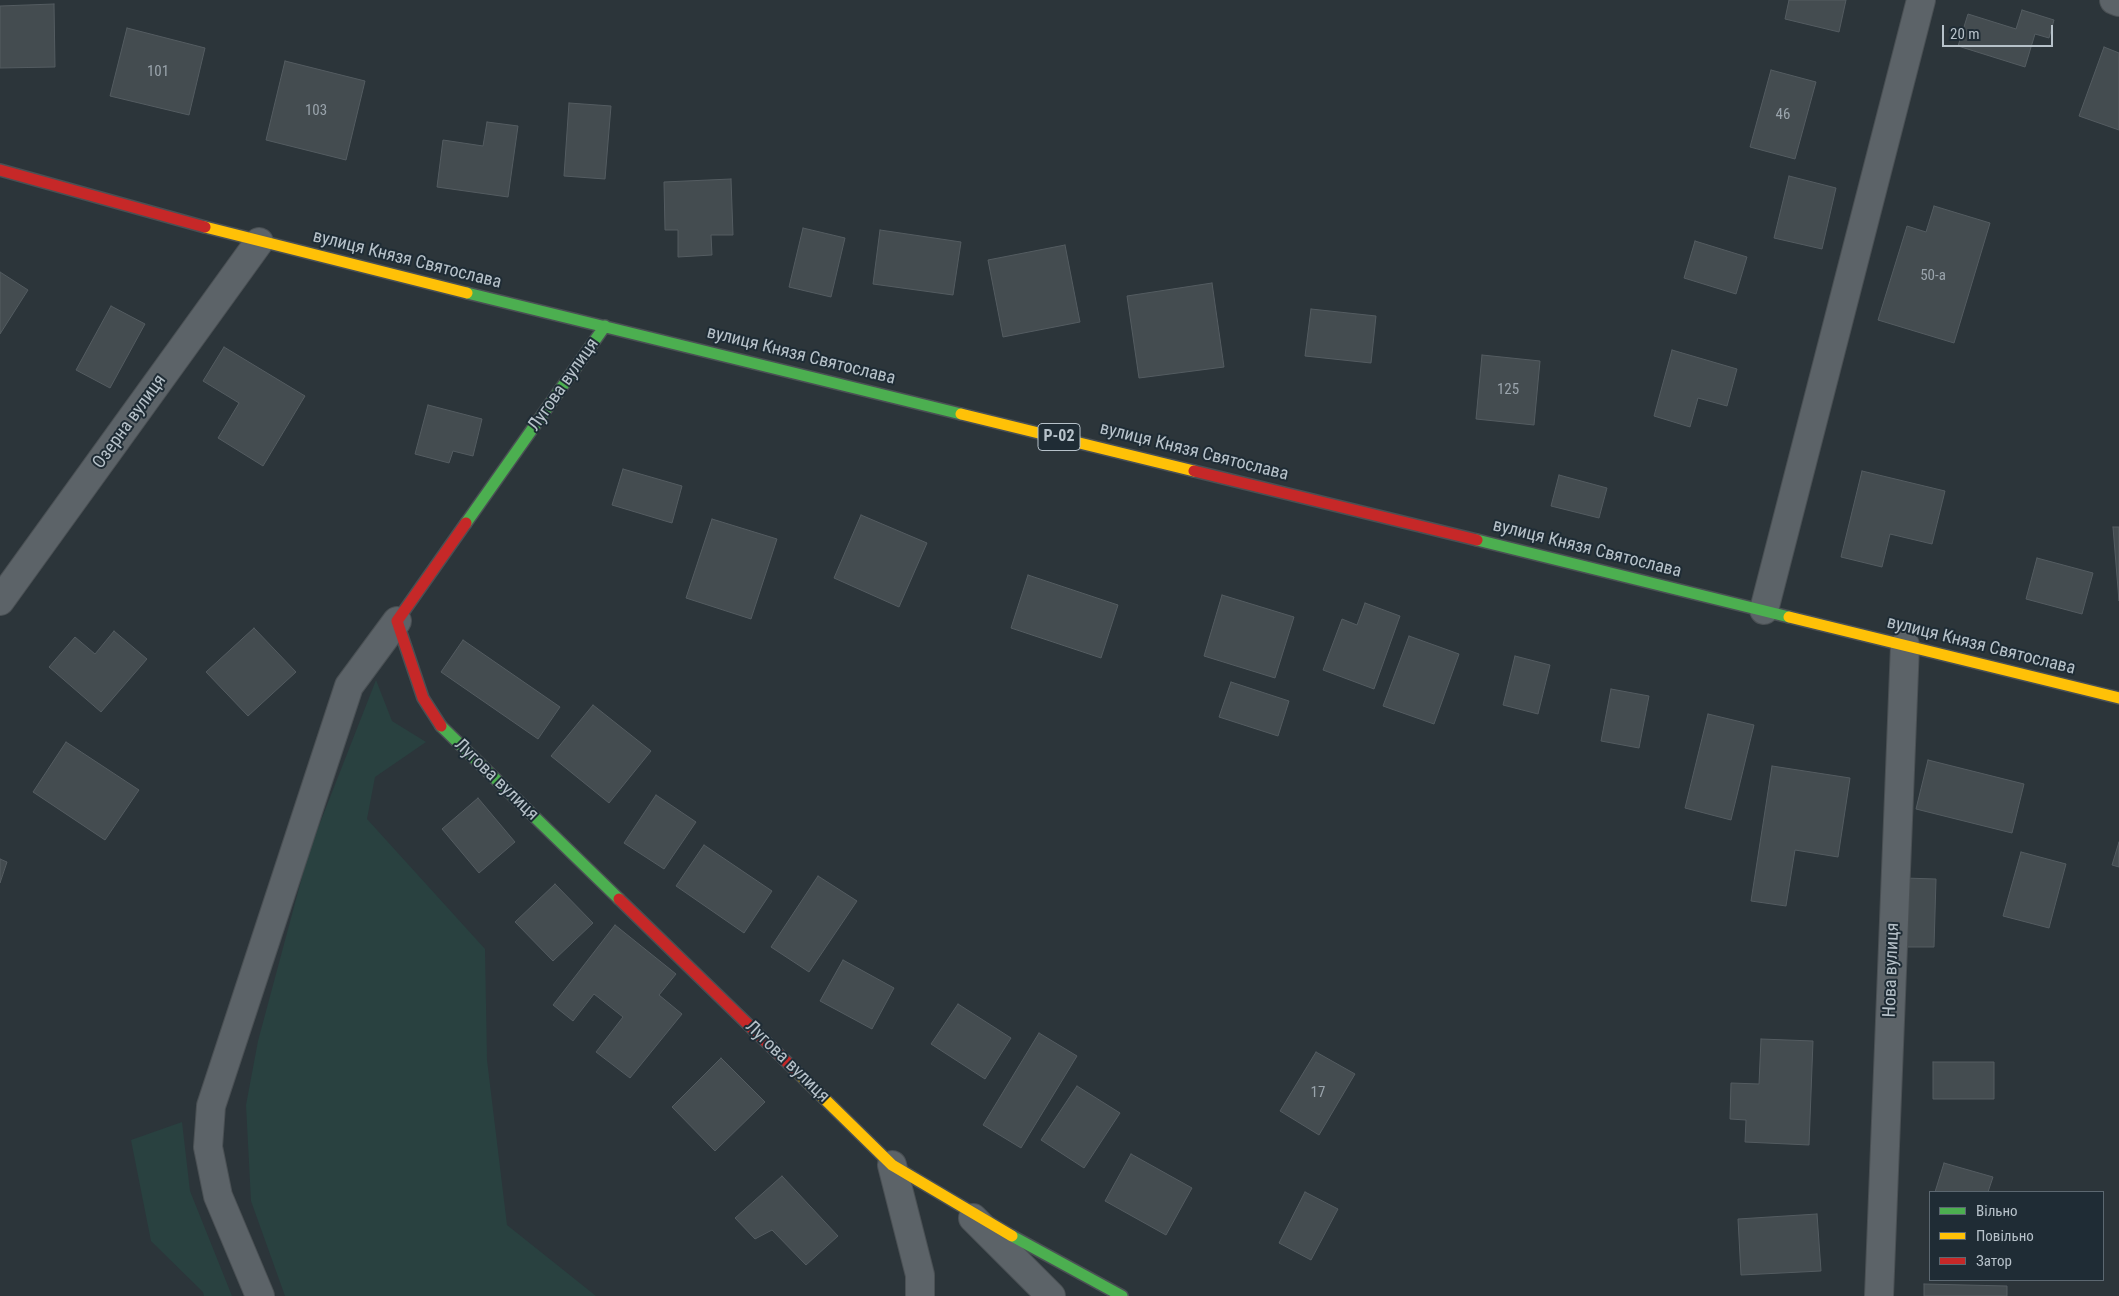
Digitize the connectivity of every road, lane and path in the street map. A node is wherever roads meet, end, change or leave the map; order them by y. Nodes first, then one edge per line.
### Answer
1 (1921, 0) edge
2 (2114, 0) edge
3 (2119, 2) edge
4 (0, 170) edge
5 (259, 242) junction
6 (606, 326) junction
7 (0, 602) edge
8 (1764, 610) junction
9 (397, 622) junction
10 (1905, 645) junction
11 (2119, 698) edge
12 (892, 1165) junction
13 (967, 1211) junction
14 (260, 1296) edge
15 (920, 1296) edge
16 (1050, 1296) edge
17 (1122, 1296) edge
18 (1879, 1296) edge

1 - 8 street
2 - 3 street
4 - 5 main road, вулиця Князя Святослава / Р-02
5 - 6 main road, вулиця Князя Святослава / Р-02
5 - 7 street, Озерна вулиця
6 - 8 main road, вулиця Князя Святослава / Р-02
6 - 9 main road, Лугова вулиця
8 - 10 main road, вулиця Князя Святослава / Р-02
9 - 12 main road, Лугова вулиця
9 - 14 street
10 - 11 main road, вулиця Князя Святослава / Р-02
10 - 18 street, Нова вулиця
12 - 13 main road, Лугова вулиця
12 - 15 street
13 - 16 street, Лугова вулиця
13 - 17 main road, Лугова вулиця

